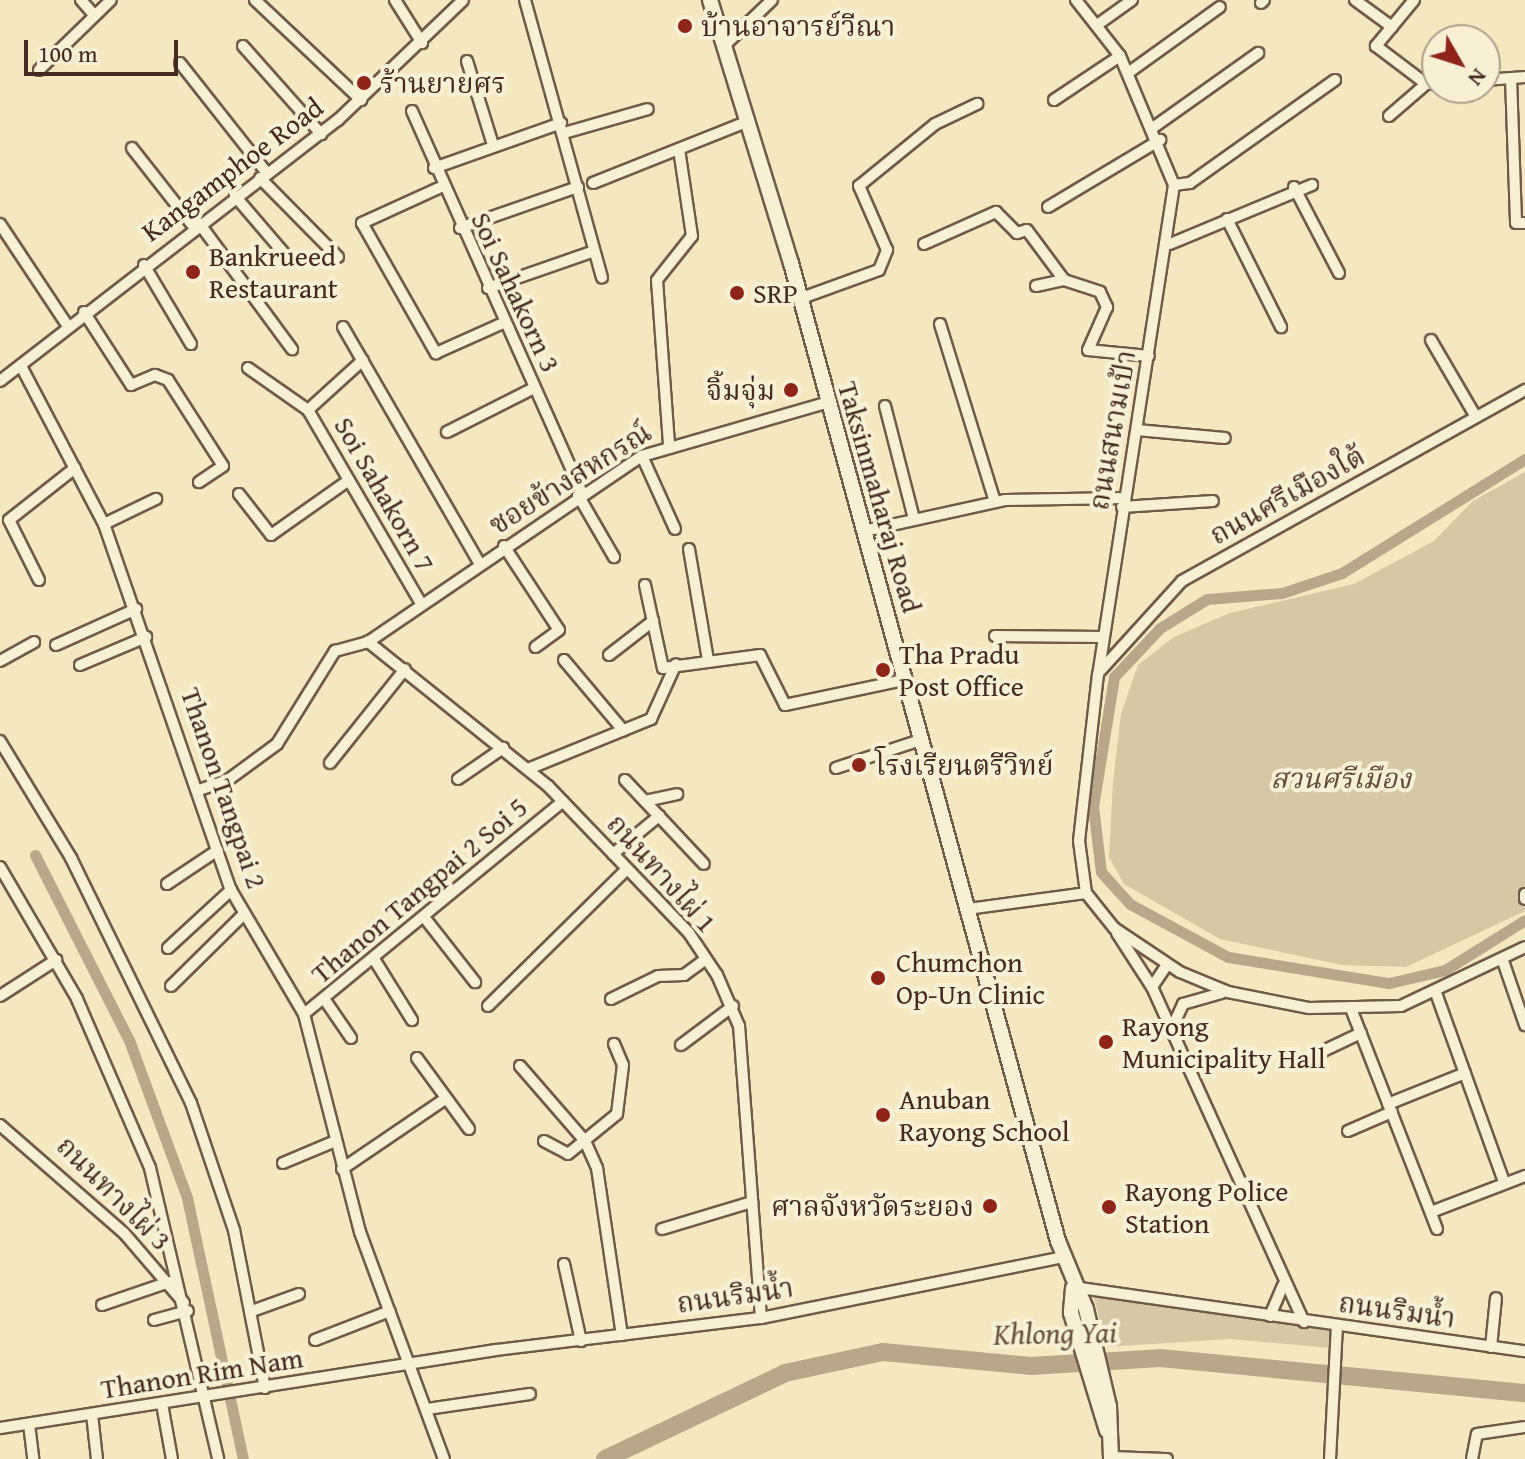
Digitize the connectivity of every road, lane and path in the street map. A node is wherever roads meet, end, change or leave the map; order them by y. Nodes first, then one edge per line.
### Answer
1 (81, 0) edge
2 (111, 0) edge
3 (255, 0) edge
4 (395, 0) edge
5 (463, 0) edge
6 (525, 0) edge
7 (710, 0) edge
8 (772, 0) edge
9 (1076, 0) edge
10 (1132, 0) edge
11 (1355, 0) edge
12 (1414, 0) edge
13 (1220, 7) dead end
14 (93, 14) junction
15 (1097, 25) junction
16 (1392, 27) junction
17 (422, 43) junction
18 (725, 45) junction
19 (243, 46) dead end
20 (1258, 53) dead end
21 (1120, 56) junction
22 (467, 61) dead end
23 (180, 63) dead end
24 (39, 70) dead end
25 (1128, 73) junction
26 (1421, 76) edge
27 (1525, 77) edge
28 (1511, 78) junction
29 (1501, 79) edge
30 (1335, 80) dead end
31 (1421, 91) edge
32 (361, 100) junction
33 (1054, 100) dead end
34 (977, 104) dead end
35 (648, 109) dead end
36 (412, 111) dead end
37 (1389, 116) dead end
38 (749, 121) junction
39 (1154, 127) junction
40 (562, 128) junction
41 (321, 134) junction
42 (1160, 140) junction
43 (493, 145) junction
44 (132, 148) dead end
45 (679, 149) junction
46 (434, 168) junction
47 (264, 175) junction
48 (593, 183) dead end
49 (1174, 185) junction
50 (1312, 185) dead end
51 (441, 187) junction
52 (578, 187) junction
53 (1294, 187) junction
54 (235, 196) junction
55 (1048, 207) dead end
56 (1227, 219) junction
57 (1525, 223) edge
58 (0, 224) edge
59 (196, 225) junction
60 (460, 228) junction
61 (924, 244) dead end
62 (1170, 244) junction
63 (594, 251) junction
64 (283, 252) dead end
65 (338, 257) dead end
66 (144, 265) junction
67 (1339, 273) dead end
68 (602, 277) dead end
69 (1064, 280) junction
70 (1036, 286) dead end
71 (488, 288) junction
72 (799, 299) junction
73 (84, 312) junction
74 (503, 323) junction
75 (940, 324) dead end
76 (67, 325) junction
77 (343, 327) dead end
78 (1281, 327) dead end
79 (1431, 340) dead end
80 (191, 344) dead end
81 (292, 349) dead end
82 (1149, 356) junction
83 (363, 360) junction
84 (21, 366) junction
85 (248, 368) dead end
86 (0, 381) edge
87 (534, 388) junction
88 (1525, 390) edge
89 (826, 403) junction
90 (885, 406) dead end
91 (308, 410) junction
92 (1476, 417) junction
93 (1137, 430) junction
94 (447, 432) dead end
95 (1225, 438) dead end
96 (669, 444) junction
97 (642, 456) junction
98 (75, 468) junction
99 (349, 480) junction
100 (199, 482) dead end
101 (239, 494) dead end
102 (580, 494) junction
103 (156, 499) dead end
104 (1213, 501) dead end
105 (995, 502) junction
106 (1123, 502) junction
107 (914, 519) junction
108 (104, 524) junction
109 (675, 529) dead end
110 (864, 531) junction
111 (504, 546) junction
112 (689, 549) dead end
113 (614, 557) dead end
114 (479, 563) junction
115 (39, 580) dead end
116 (645, 585) dead end
117 (421, 603) junction
118 (136, 609) junction
119 (653, 621) junction
120 (995, 636) dead end
121 (146, 637) junction
122 (1103, 637) junction
123 (34, 642) dead end
124 (372, 643) junction
125 (56, 645) dead end
126 (536, 647) dead end
127 (609, 655) dead end
128 (564, 660) dead end
129 (708, 660) junction
130 (0, 661) edge
131 (676, 664) junction
132 (80, 665) dead end
133 (405, 669) junction
134 (1098, 674) junction
135 (904, 680) junction
136 (623, 730) junction
137 (920, 740) junction
138 (0, 741) edge
139 (503, 748) junction
140 (330, 763) dead end
141 (836, 768) dead end
142 (528, 769) junction
143 (458, 779) dead end
144 (625, 780) dead end
145 (199, 790) junction
146 (677, 794) dead end
147 (563, 801) junction
148 (645, 801) junction
149 (659, 816) junction
150 (218, 850) junction
151 (613, 854) junction
152 (704, 864) dead end
153 (0, 867) edge
154 (627, 869) junction
155 (167, 884) dead end
156 (231, 890) junction
157 (1086, 893) junction
158 (968, 909) junction
159 (244, 914) junction
160 (424, 917) junction
161 (1114, 928) junction
162 (1525, 947) edge
163 (168, 948) dead end
164 (374, 959) junction
165 (706, 959) junction
166 (56, 960) junction
167 (1503, 961) junction
168 (1167, 965) junction
169 (1180, 972) junction
170 (475, 982) dead end
171 (171, 986) dead end
172 (1152, 987) junction
173 (1228, 992) junction
174 (1436, 993) junction
175 (0, 996) edge
176 (611, 999) dead end
177 (325, 1000) junction
178 (1186, 1002) junction
179 (488, 1006) dead end
180 (733, 1006) junction
181 (1161, 1007) junction
182 (1352, 1011) junction
183 (304, 1014) junction
184 (412, 1020) dead end
185 (1525, 1025) edge
186 (1171, 1030) junction
187 (1361, 1033) junction
188 (351, 1038) dead end
189 (614, 1044) dead end
190 (681, 1045) dead end
191 (1323, 1051) dead end
192 (417, 1058) dead end
193 (520, 1066) dead end
194 (1465, 1073) junction
195 (445, 1099) junction
196 (1390, 1108) junction
197 (0, 1125) edge
198 (469, 1129) dead end
199 (1348, 1131) dead end
200 (544, 1141) dead end
201 (585, 1141) junction
202 (333, 1142) junction
203 (283, 1163) dead end
204 (342, 1169) junction
205 (1525, 1176) edge
206 (1504, 1182) junction
207 (752, 1202) junction
208 (1431, 1212) junction
209 (662, 1229) dead end
210 (1437, 1229) dead end
211 (1063, 1257) junction
212 (564, 1264) dead end
213 (169, 1282) junction
214 (1283, 1286) junction
215 (1073, 1287) junction
216 (299, 1294) dead end
217 (1496, 1298) dead end
218 (102, 1305) dead end
219 (187, 1308) junction
220 (252, 1311) junction
221 (390, 1311) junction
222 (1270, 1316) junction
223 (761, 1318) junction
224 (154, 1320) dead end
225 (1304, 1322) junction
226 (1337, 1327) junction
227 (622, 1335) junction
228 (315, 1340) dead end
229 (581, 1341) junction
230 (1491, 1347) junction
231 (1525, 1351) edge
232 (411, 1365) junction
233 (264, 1388) junction
234 (530, 1394) dead end
235 (209, 1396) junction
236 (162, 1404) junction
237 (427, 1409) junction
238 (92, 1414) junction
239 (29, 1424) junction
240 (1525, 1427) edge
241 (0, 1428) edge
242 (1110, 1458) edge
243 (33, 1459) edge
244 (97, 1459) edge
245 (172, 1459) edge
246 (218, 1459) edge
247 (444, 1459) edge
248 (1167, 1459) edge
249 (1330, 1459) edge
250 (1472, 1459) edge

1 - 14 street
2 - 14 street
3 - 32 street
4 - 17 street
5 - 17 street, Kangamphoe Road
6 - 40 street
7 - 18 street, Taksinmaharaj Road
8 - 18 street
9 - 15 street, ถนนสนามเป้า
10 - 15 street
11 - 16 street
12 - 16 street
13 - 25 street
14 - 24 street
15 - 21 street, ถนนสนามเป้า
16 - 26 street
17 - 32 street, Kangamphoe Road
18 - 38 street, Taksinmaharaj Road
19 - 41 street
20 - 39 street
21 - 25 street, ถนนสนามเป้า
21 - 33 street
22 - 43 street
23 - 47 street
25 - 39 street, ถนนสนามเป้า
27 - 28 street
28 - 29 street
28 - 57 street
30 - 49 street
31 - 37 street
32 - 41 street, Kangamphoe Road
34 - 72 street
35 - 40 street
36 - 46 street, Soi Sahakorn 3
38 - 45 street
38 - 72 street, Taksinmaharaj Road
39 - 42 street, ถนนสนามเป้า
40 - 43 street
40 - 52 street
41 - 47 street, Kangamphoe Road
42 - 49 street, ถนนสนามเป้า
42 - 55 street
43 - 46 street
44 - 59 street
45 - 48 street
45 - 96 street
46 - 51 street, Soi Sahakorn 3
47 - 54 street, Kangamphoe Road
47 - 65 street
49 - 62 street, ถนนสนามเป้า
50 - 53 street
51 - 60 street, Soi Sahakorn 3
51 - 74 street
52 - 60 street
52 - 63 street
53 - 56 street
53 - 67 street
54 - 59 street, Kangamphoe Road
54 - 64 street
56 - 62 street
56 - 78 street
58 - 76 street
59 - 66 street, Kangamphoe Road
59 - 81 street
60 - 71 street, Soi Sahakorn 3
61 - 69 street
62 - 82 street, ถนนสนามเป้า
63 - 68 street
63 - 71 street
66 - 73 street, Kangamphoe Road
66 - 80 street
69 - 70 street
69 - 82 street
71 - 74 street, Soi Sahakorn 3
72 - 89 street, Taksinmaharaj Road
73 - 76 street, Kangamphoe Road
73 - 100 street
74 - 87 street, Soi Sahakorn 3
75 - 105 street
76 - 84 street, Kangamphoe Road
77 - 83 street
79 - 92 street
82 - 93 street, ถนนสนามเป้า
83 - 91 street
83 - 114 street
84 - 86 street, Kangamphoe Road
84 - 98 street, Thanon Tangpai 2
85 - 91 street
87 - 94 street
87 - 102 street, Soi Sahakorn 3
88 - 92 street, ถนนศรีเมืองใต้
89 - 96 street, ซอยข้างสหกรณ์
89 - 110 street, Taksinmaharaj Road
90 - 107 street
91 - 99 street, Soi Sahakorn 7
92 - 134 street, ถนนศรีเมืองใต้
93 - 95 street
93 - 106 street, ถนนสนามเป้า
96 - 97 street, ซอยข้างสหกรณ์
97 - 102 street, ซอยข้างสหกรณ์
97 - 109 street
98 - 108 street, Thanon Tangpai 2
98 - 115 street
99 - 101 street
99 - 117 street, Soi Sahakorn 7
102 - 111 street, ซอยข้างสหกรณ์
102 - 113 street, Soi Sahakorn 3
103 - 108 street
104 - 106 street
105 - 106 street
105 - 107 street
106 - 122 street, ถนนสนามเป้า
107 - 110 street
108 - 118 street, Thanon Tangpai 2
110 - 135 street, Taksinmaharaj Road
111 - 114 street, ซอยข้างสหกรณ์
111 - 126 street
112 - 129 street
114 - 117 street, ซอยข้างสหกรณ์
116 - 119 street
117 - 124 street, ซอยข้างสหกรณ์
118 - 121 street, Thanon Tangpai 2
118 - 125 street
119 - 127 street
119 - 131 street
120 - 122 street
121 - 132 street
121 - 145 street, Thanon Tangpai 2
122 - 134 street, ถนนสนามเป้า
123 - 130 street
124 - 133 street, ถนนทางไผ่ 1
124 - 145 street, ซอยข้างสหกรณ์
128 - 136 street
129 - 131 street
129 - 135 street
131 - 136 street
133 - 139 street, ถนนทางไผ่ 1
133 - 140 street
134 - 157 street, ถนนสนามเป้า
135 - 137 street, Taksinmaharaj Road
136 - 142 street
137 - 141 street
137 - 158 street, Taksinmaharaj Road
138 - 220 street
139 - 142 street, ถนนทางไผ่ 1
139 - 143 street
142 - 147 street, ถนนทางไผ่ 1
144 - 148 street
145 - 150 street, Thanon Tangpai 2
146 - 148 street
147 - 151 street, ถนนทางไผ่ 1
147 - 160 street, Thanon Tangpai 2 Soi 5
148 - 149 street
149 - 151 street
149 - 152 street
150 - 155 street
150 - 156 street, Thanon Tangpai 2
151 - 154 street, ถนนทางไผ่ 1
153 - 166 street
154 - 165 street, ถนนทางไผ่ 1
154 - 179 street
156 - 159 street, Thanon Tangpai 2
156 - 163 street
157 - 158 street
157 - 161 street
158 - 211 street, Taksinmaharaj Road
159 - 171 street
159 - 183 street, Thanon Tangpai 2
160 - 164 street, Thanon Tangpai 2 Soi 5
160 - 170 street
161 - 168 street
161 - 172 street
162 - 167 street
164 - 177 street, Thanon Tangpai 2 Soi 5
164 - 184 street
165 - 176 street
165 - 180 street, ถนนทางไผ่ 1
166 - 175 street
166 - 219 street
167 - 174 street
167 - 185 street
168 - 169 street
168 - 172 street
169 - 173 street
169 - 178 street
172 - 181 street
173 - 178 street
173 - 182 street
174 - 182 street
174 - 194 street
177 - 183 street, Thanon Tangpai 2 Soi 5
177 - 188 street
178 - 181 street
178 - 186 street
180 - 190 street
180 - 207 street, ถนนทางไผ่ 1
181 - 186 street
182 - 187 street
183 - 202 street, Thanon Tangpai 2
186 - 214 street
187 - 191 street
187 - 196 street
189 - 201 street
192 - 195 street
193 - 201 street
194 - 196 street
194 - 206 street
195 - 198 street
195 - 204 street
196 - 199 street
196 - 208 street
197 - 213 street, ถนนทางไผ่ 3
200 - 201 street
201 - 227 street
202 - 203 street
202 - 204 street, Thanon Tangpai 2
204 - 221 street, Thanon Tangpai 2
205 - 206 street
206 - 208 street
207 - 209 street
207 - 223 street, ถนนทางไผ่ 1
208 - 210 street
211 - 215 street, Taksinmaharaj Road
211 - 223 street, ถนนริมน้ำ
212 - 229 street
213 - 218 street
213 - 219 street, ถนนทางไผ่ 3
214 - 222 street
214 - 225 street
215 - 222 street, ถนนริมน้ำ
215 - 242 street, Taksinmaharaj Road
216 - 220 street
217 - 230 street
219 - 224 street
219 - 235 street
220 - 233 street
221 - 228 street
221 - 232 street, Thanon Tangpai 2
222 - 225 street, ถนนริมน้ำ
223 - 227 street, ถนนริมน้ำ
225 - 226 street, ถนนริมน้ำ
226 - 230 street, ถนนริมน้ำ
226 - 249 street
227 - 229 street, ถนนริมน้ำ
229 - 232 street, ถนนริมน้ำ
230 - 231 street, ถนนริมน้ำ
232 - 233 street, Thanon Rim Nam
232 - 237 street, Thanon Tangpai 2
233 - 235 street, Thanon Rim Nam
234 - 237 street
235 - 236 street, Thanon Rim Nam
235 - 246 street
236 - 238 street, Thanon Rim Nam
236 - 245 street
237 - 247 street, Thanon Tangpai 2
238 - 239 street, Thanon Rim Nam
238 - 244 street
239 - 241 street, Thanon Rim Nam
239 - 243 street
240 - 250 street
242 - 248 street

